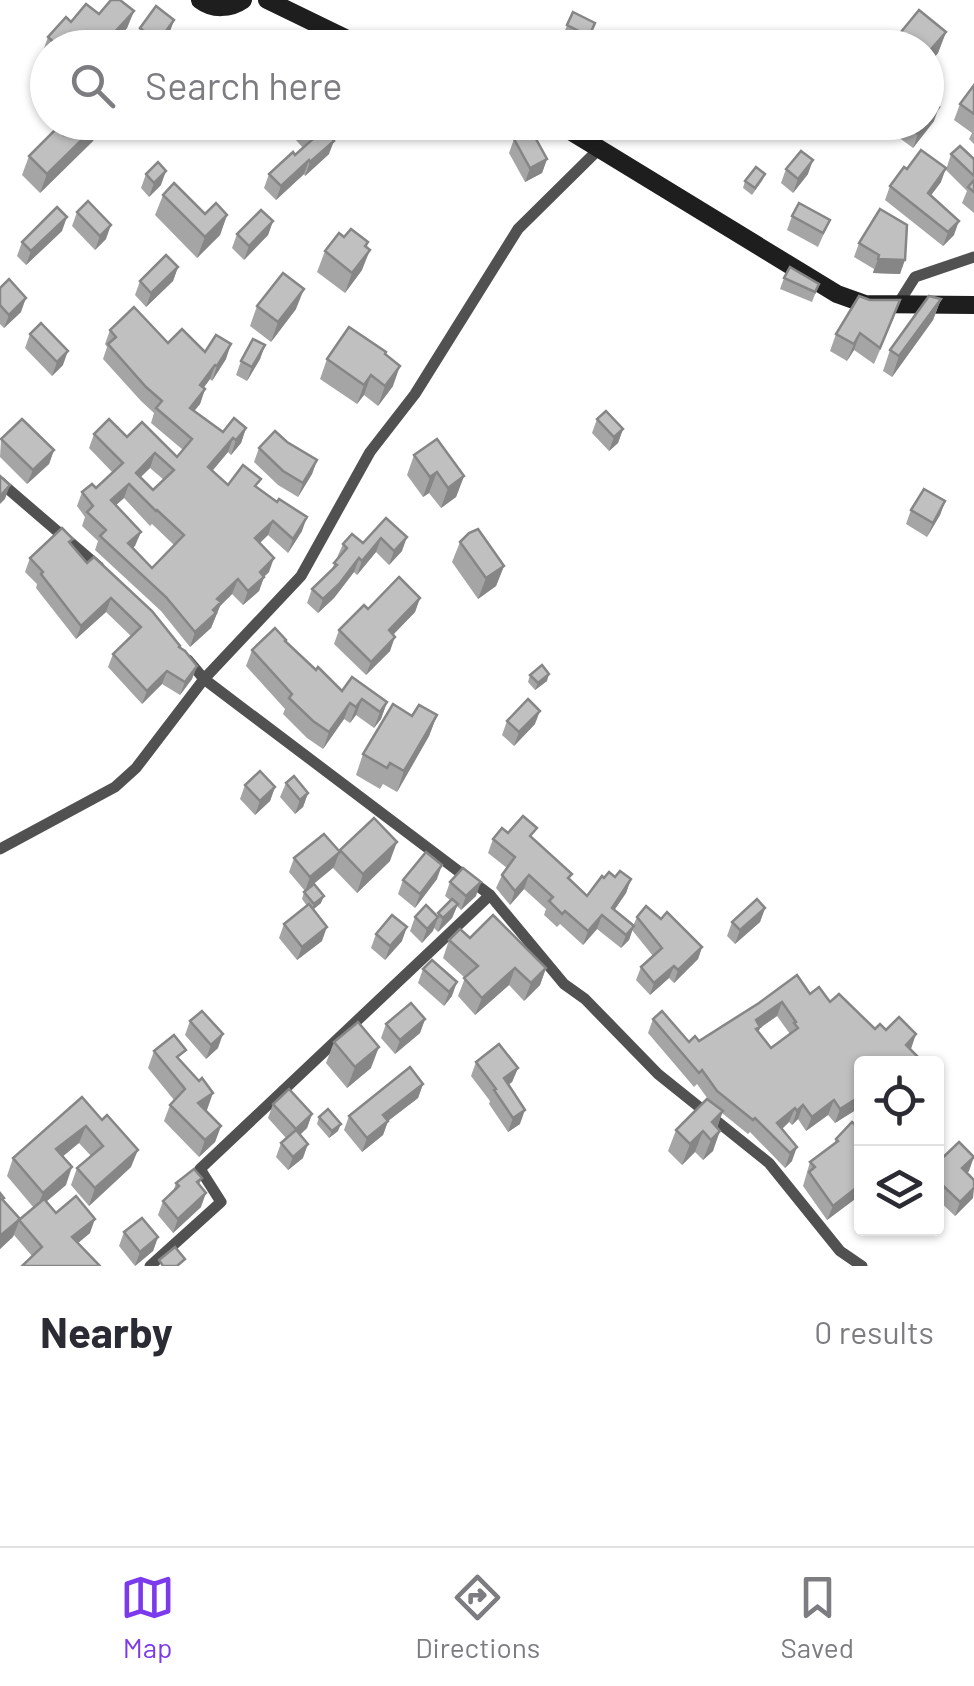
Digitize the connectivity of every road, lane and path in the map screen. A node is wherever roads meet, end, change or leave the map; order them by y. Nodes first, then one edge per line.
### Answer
1 (200, 0) edge
2 (243, 0) edge
3 (267, 0) edge
4 (329, 30) edge
5 (584, 140) edge
6 (600, 149) junction
7 (974, 257) edge
8 (898, 304) junction
9 (974, 305) edge
10 (0, 482) edge
11 (115, 582) edge
12 (179, 648) edge
13 (204, 679) junction
14 (0, 849) edge
15 (490, 895) junction
16 (150, 1266) edge
17 (862, 1266) edge

1 - 2 street
3 - 4 street
5 - 6 street
6 - 8 street
6 - 13 street
7 - 8 street
8 - 9 street
10 - 11 street
12 - 13 street
13 - 14 street
13 - 15 street
15 - 16 street
15 - 17 street

